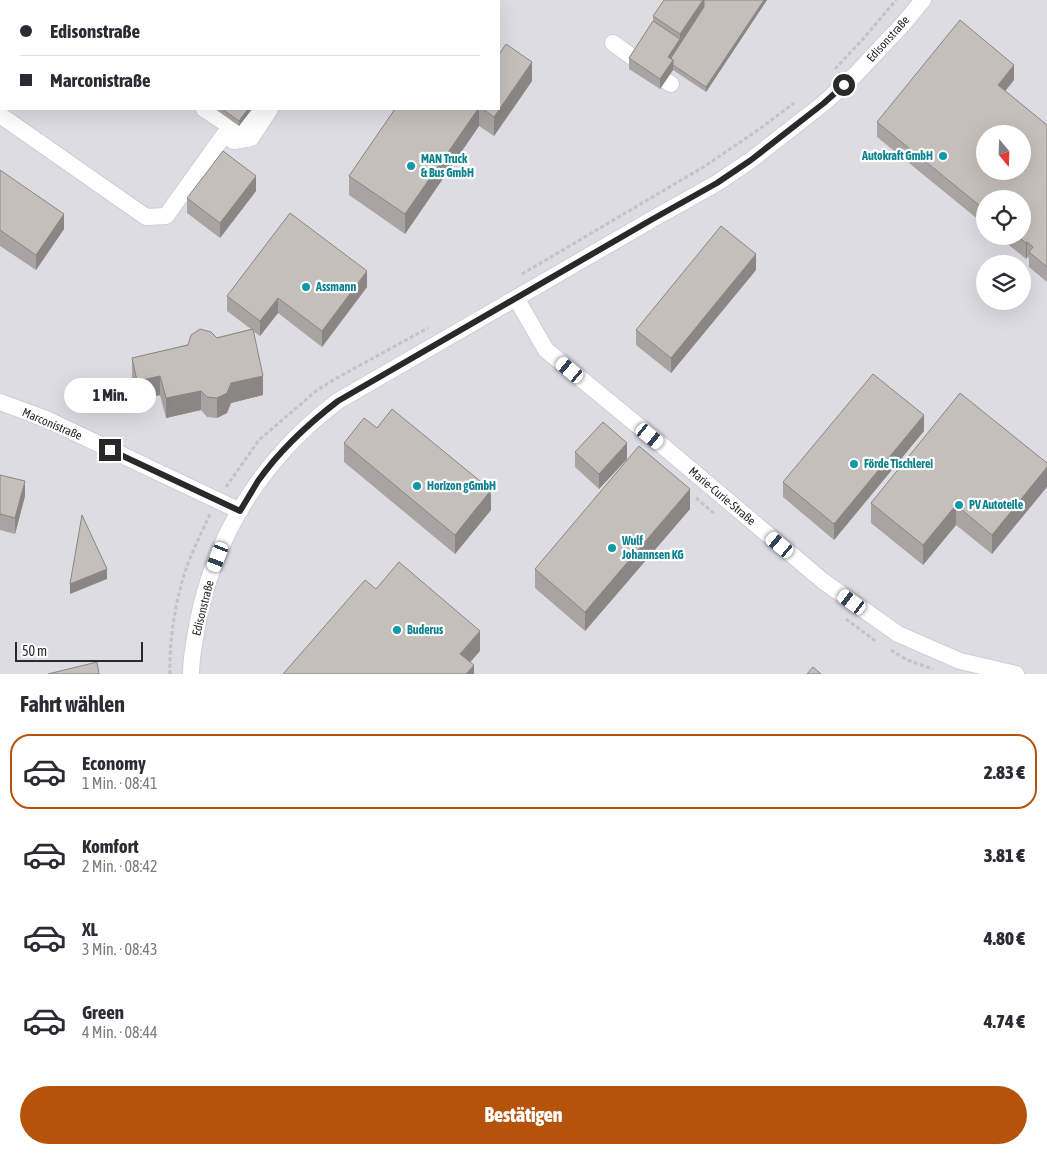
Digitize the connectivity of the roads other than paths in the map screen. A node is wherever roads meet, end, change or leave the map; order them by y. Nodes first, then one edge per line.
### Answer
1 (923, 0) edge
2 (613, 43) dead end
3 (635, 59) edge
4 (206, 110) edge
5 (257, 110) edge
6 (269, 110) edge
7 (0, 114) edge
8 (516, 298) junction
9 (0, 402) edge
10 (240, 511) junction
11 (191, 674) edge
12 (1016, 674) edge

1 - 8 street, Edisonstraße
2 - 3 street
4 - 5 street
6 - 7 street
8 - 10 street, Edisonstraße
8 - 12 street, Marie-Curie-Straße
9 - 10 street, Marconistraße
10 - 11 street, Edisonstraße

